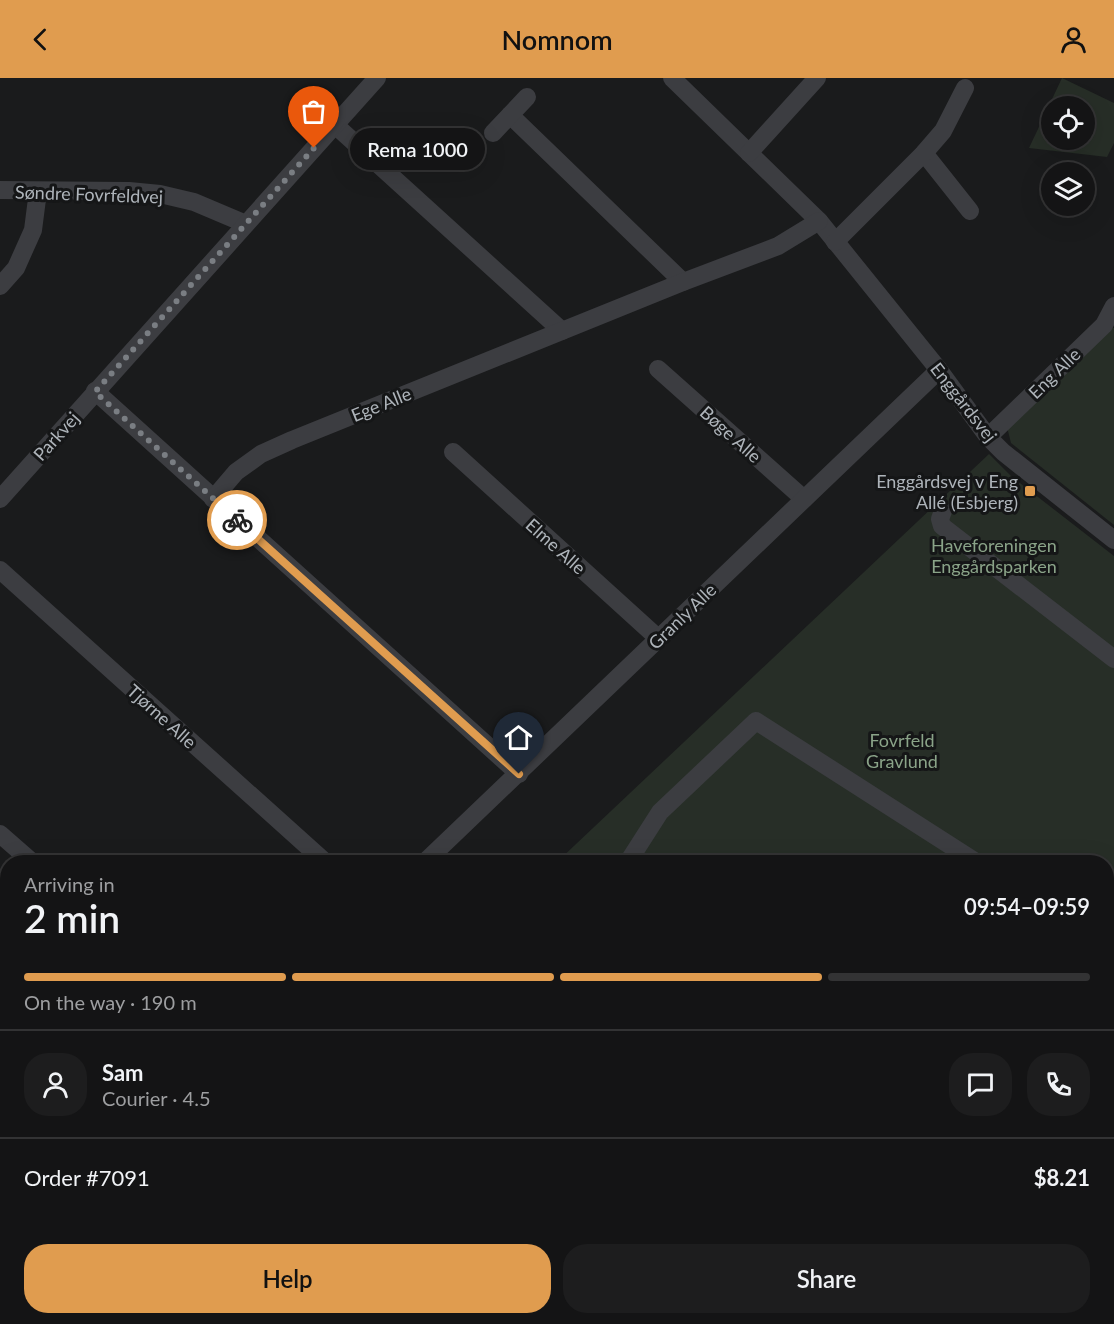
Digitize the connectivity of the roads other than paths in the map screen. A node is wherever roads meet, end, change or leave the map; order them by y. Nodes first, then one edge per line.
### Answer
1 (377, 78) edge
2 (672, 78) edge
3 (817, 78) edge
4 (965, 88) dead end
5 (526, 97) dead end
6 (510, 115) junction
7 (335, 125) junction
8 (493, 133) dead end
9 (750, 153) junction
10 (924, 153) junction
11 (0, 190) edge
12 (38, 191) junction
13 (970, 211) dead end
14 (819, 221) junction
15 (246, 224) junction
16 (835, 242) junction
17 (683, 282) junction
18 (0, 286) edge
19 (1114, 306) edge
20 (562, 331) junction
21 (658, 369) dead end
22 (939, 370) junction
23 (95, 392) junction
24 (988, 437) junction
25 (453, 453) dead end
26 (0, 499) edge
27 (213, 499) junction
28 (804, 499) junction
29 (943, 511) dead end
30 (1114, 540) edge
31 (0, 570) edge
32 (659, 639) junction
33 (1114, 659) edge
34 (519, 774) junction
35 (0, 834) edge
36 (24, 855) edge
37 (317, 855) edge
38 (432, 855) edge
39 (632, 855) edge
40 (965, 855) edge

1 - 7 street, Parkvej
2 - 9 street, Enggårdsvej
3 - 9 street
4 - 10 street
5 - 6 street
6 - 8 street
6 - 17 street
7 - 15 street, Parkvej
7 - 20 street
9 - 14 street, Enggårdsvej
10 - 13 street
10 - 16 street
11 - 12 street, Søndre Fovrfeldvej
12 - 15 street, Søndre Fovrfeldvej
12 - 18 street
14 - 16 street, Enggårdsvej
14 - 17 street, Ege Alle
15 - 23 street, Parkvej
16 - 22 street, Enggårdsvej
17 - 20 street, Ege Alle
19 - 24 street, Eng Alle
20 - 27 street, Ege Alle
21 - 28 street, Bøge Alle
22 - 24 street, Enggårdsvej
22 - 28 street, Granly Alle
23 - 26 street, Parkvej
23 - 27 street
24 - 30 street, Enggårdsvej
25 - 32 street, Elme Alle
27 - 34 street
28 - 32 street, Granly Alle
29 - 33 street
31 - 37 street, Tjørne Alle
32 - 34 street, Granly Alle
34 - 38 street, Granly Alle
35 - 36 street
39 - 40 street

